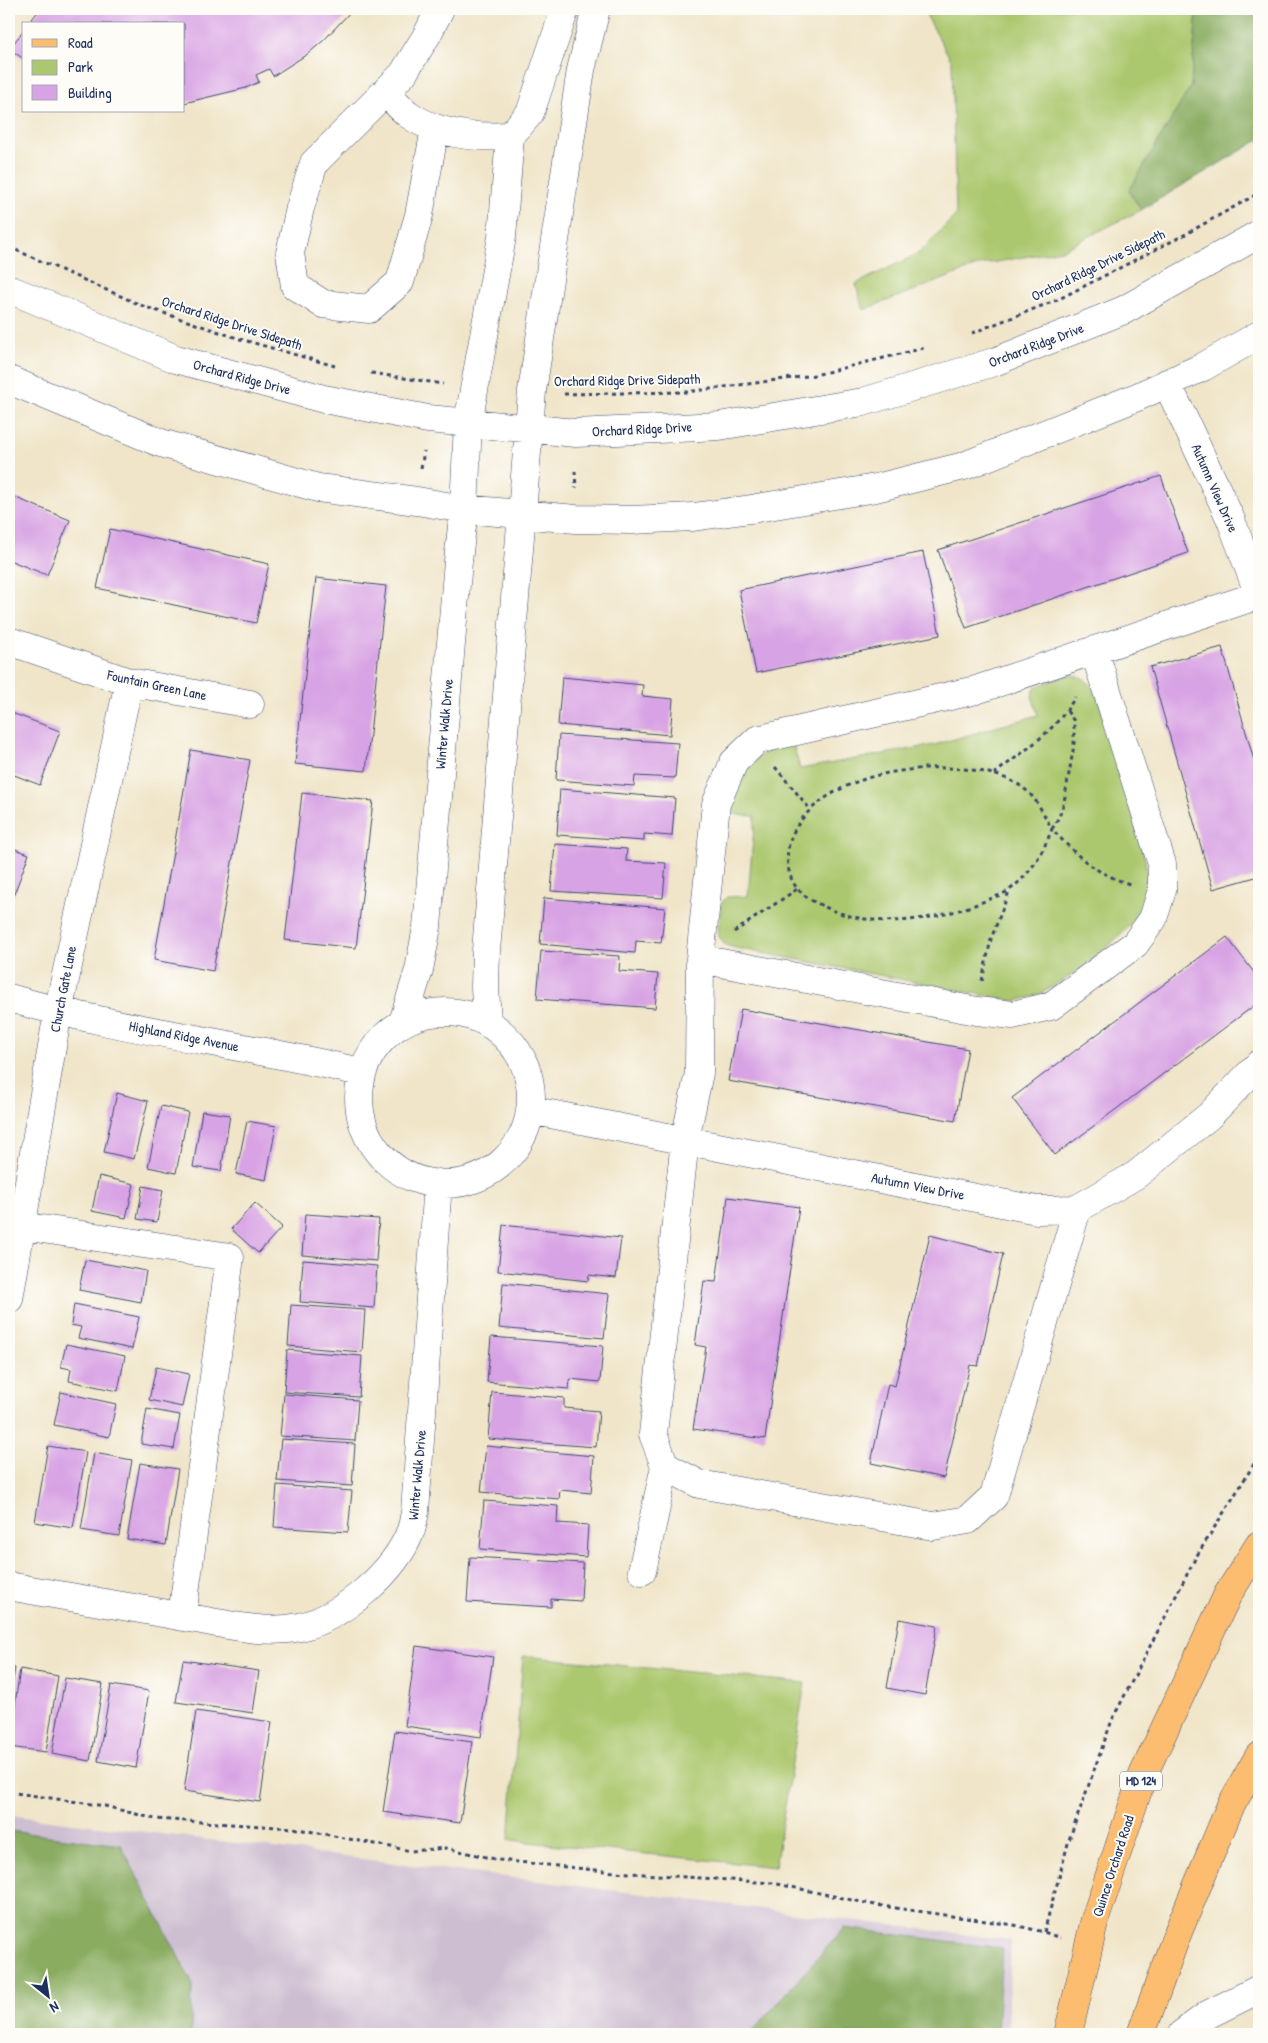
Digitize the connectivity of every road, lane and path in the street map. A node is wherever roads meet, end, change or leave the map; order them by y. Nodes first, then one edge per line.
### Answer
1 (440, 9) edge
2 (565, 9) edge
3 (596, 9) edge
4 (386, 92) junction
5 (435, 129) junction
6 (510, 136) junction
7 (1259, 193) edge
8 (1259, 234) edge
9 (9, 247) edge
10 (9, 289) edge
11 (971, 334) dead end
12 (1259, 334) edge
13 (926, 347) dead end
14 (344, 369) dead end
15 (361, 372) dead end
16 (9, 380) edge
17 (1167, 383) junction
18 (476, 387) junction
19 (532, 391) junction
20 (468, 423) junction
21 (529, 429) junction
22 (424, 450) dead end
23 (421, 468) dead end
24 (464, 509) junction
25 (523, 515) junction
26 (1259, 595) edge
27 (9, 641) edge
28 (1094, 650) junction
29 (129, 682) junction
30 (250, 704) dead end
31 (1067, 711) junction
32 (757, 740) junction
33 (994, 774) junction
34 (810, 809) junction
35 (1052, 829) junction
36 (797, 889) junction
37 (1010, 889) junction
38 (1162, 890) junction
39 (700, 959) junction
40 (9, 998) edge
41 (977, 1011) junction
42 (58, 1012) junction
43 (487, 1021) junction
44 (402, 1022) junction
45 (1259, 1064) edge
46 (360, 1072) junction
47 (530, 1110) junction
48 (685, 1140) junction
49 (438, 1183) junction
50 (1077, 1209) junction
51 (22, 1226) junction
52 (9, 1299) edge
53 (1259, 1456) edge
54 (665, 1466) junction
55 (1259, 1545) edge
56 (642, 1571) dead end
57 (9, 1586) edge
58 (182, 1616) junction
59 (1259, 1756) edge
60 (1259, 1772) edge
61 (9, 1792) edge
62 (1230, 1807) junction
63 (1044, 1932) junction
64 (1088, 1949) junction
65 (1259, 1989) edge
66 (1068, 2034) edge
67 (1141, 2034) edge
68 (1182, 2034) edge

1 - 4 street
2 - 6 street
3 - 19 street
4 - 5 street
4 - 5 street
5 - 6 street
6 - 18 street, Winter Walk Drive
7 - 11 path, Orchard Ridge Drive Sidepath
8 - 21 street, Orchard Ridge Drive
9 - 14 path, Orchard Ridge Drive Sidepath
10 - 20 street, Orchard Ridge Drive
12 - 17 street
13 - 19 path, Orchard Ridge Drive Sidepath
15 - 18 path
16 - 24 street
17 - 25 street
17 - 26 street, Autumn View Drive
18 - 20 street, Winter Walk Drive
19 - 21 street
20 - 21 street, Orchard Ridge Drive
20 - 24 street, Winter Walk Drive
21 - 25 street
22 - 23 path
24 - 25 street
24 - 44 street, Winter Walk Drive
25 - 43 street
26 - 28 street
27 - 29 street, Fountain Green Lane
28 - 31 path
28 - 32 street
28 - 38 street
29 - 30 street, Fountain Green Lane
29 - 42 street, Church Gate Lane
31 - 33 path
31 - 35 path
32 - 34 path
32 - 39 street
33 - 34 path
33 - 35 path
34 - 36 path
35 - 37 path
35 - 38 path
36 - 37 path
36 - 39 path
37 - 41 path
38 - 41 street
39 - 41 street
39 - 48 street
40 - 42 street, Highland Ridge Avenue
42 - 46 street, Highland Ridge Avenue
42 - 51 street, Church Gate Lane
43 - 44 street
43 - 47 street
44 - 46 street
45 - 50 street, Autumn View Drive
46 - 49 street
47 - 48 street, Autumn View Drive
47 - 49 street
48 - 50 street, Autumn View Drive
48 - 54 street
49 - 58 street, Winter Walk Drive
50 - 54 street
51 - 52 street, Church Gate Lane
51 - 58 street
53 - 63 path
54 - 56 street
55 - 64 main road, Quince Orchard Road / MD 124
57 - 58 street, Winter Walk Drive
59 - 62 main road
60 - 62 street
61 - 63 path
62 - 67 main road
63 - 64 path
64 - 66 main road, Quince Orchard Road / MD 124
65 - 68 street

